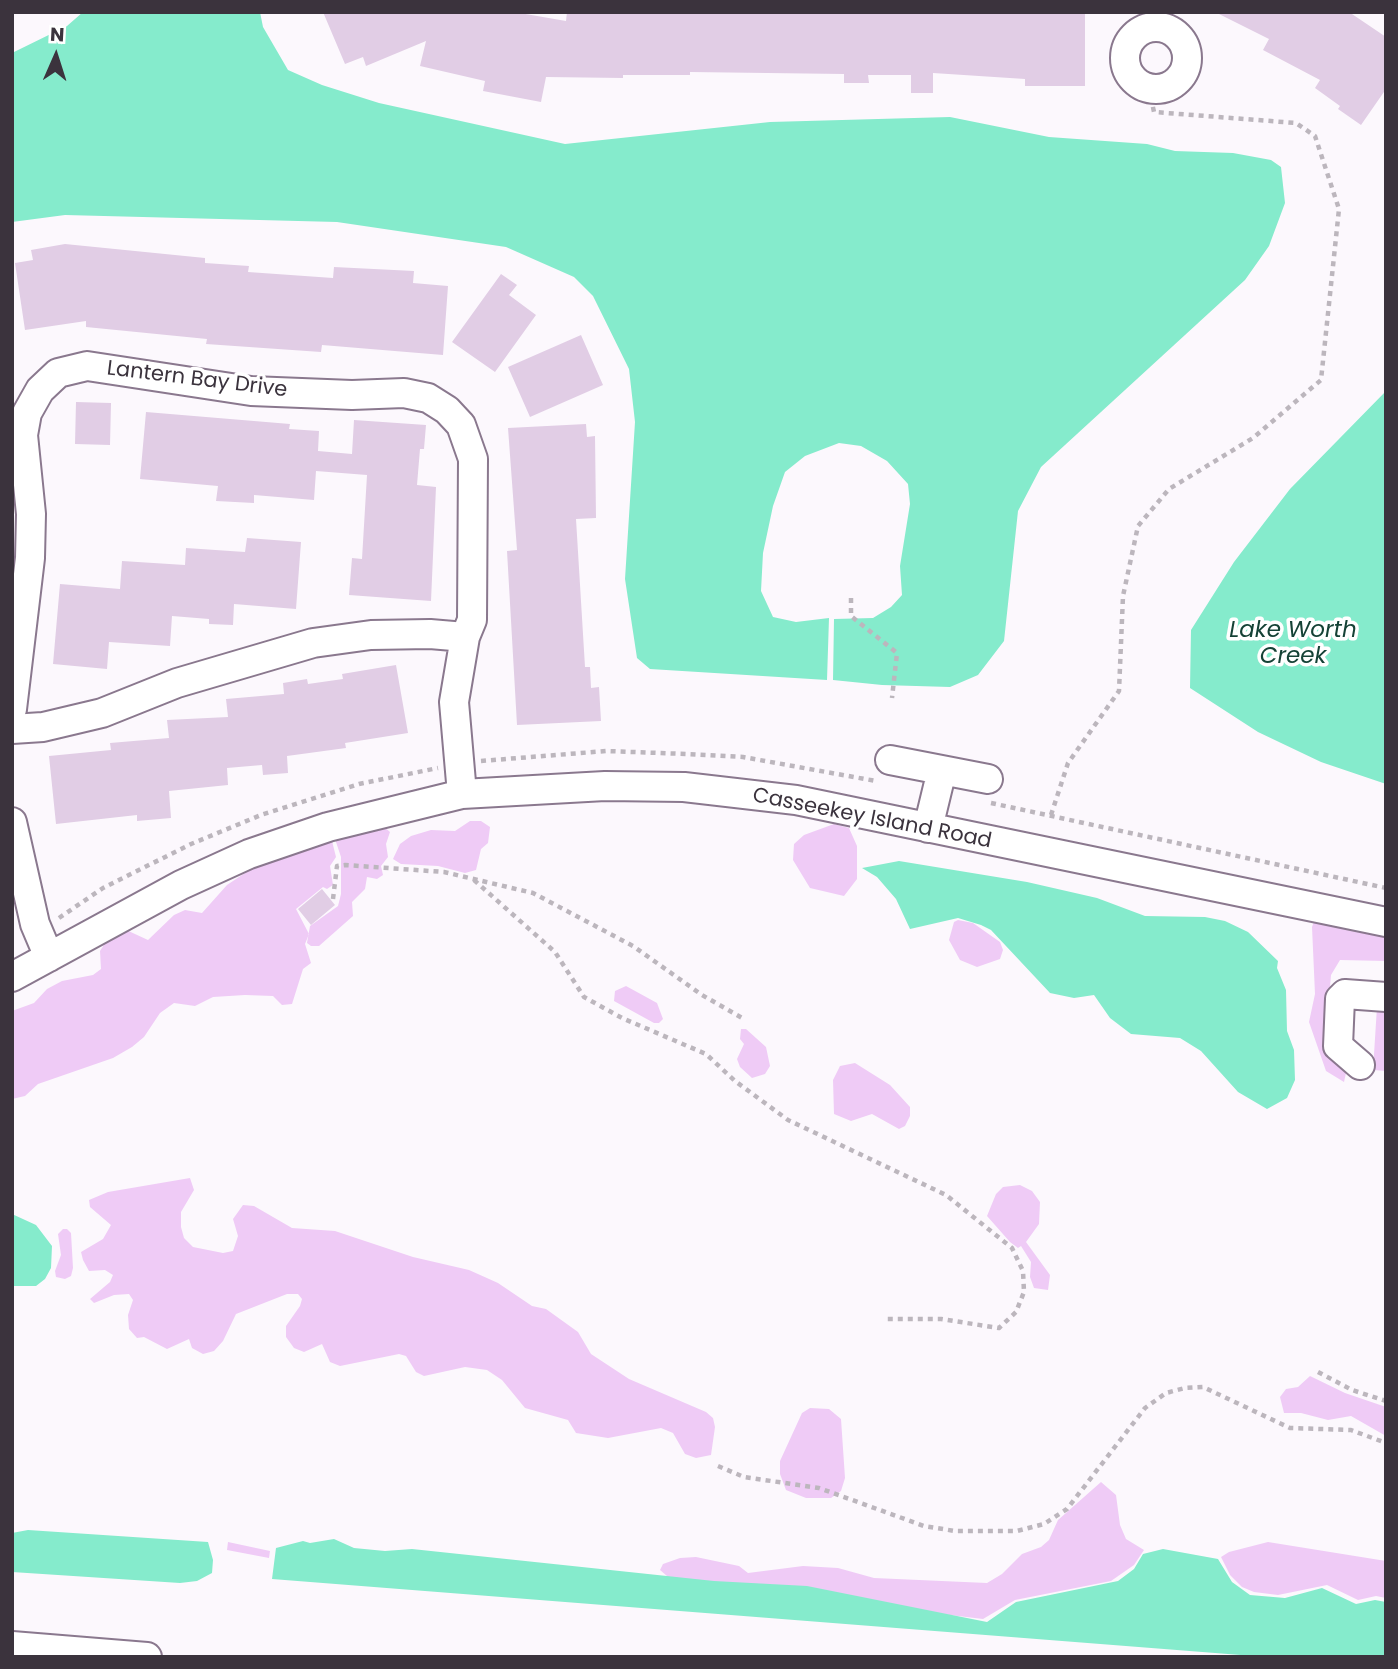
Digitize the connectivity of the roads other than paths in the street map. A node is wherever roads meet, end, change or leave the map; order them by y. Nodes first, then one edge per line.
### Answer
1 (1138, 20) edge
2 (465, 637) junction
3 (12, 709) edge
4 (12, 729) edge
5 (890, 760) dead end
6 (942, 770) junction
7 (988, 779) dead end
8 (462, 794) junction
9 (12, 822) edge
10 (928, 828) junction
11 (1386, 922) edge
12 (49, 957) junction
13 (12, 977) edge
14 (1386, 997) edge
15 (1360, 1065) dead end
16 (12, 1646) edge
17 (147, 1657) edge

1 - 1 street
2 - 3 street, Lantern Bay Drive
2 - 4 street
2 - 8 street, Lantern Bay Drive
5 - 6 street
6 - 7 street
6 - 10 street
8 - 10 street, Casseekey Island Road
8 - 12 street, Casseekey Island Road
9 - 12 street
10 - 11 street, Casseekey Island Road
12 - 13 street, Casseekey Island Road
14 - 15 street
16 - 17 street

